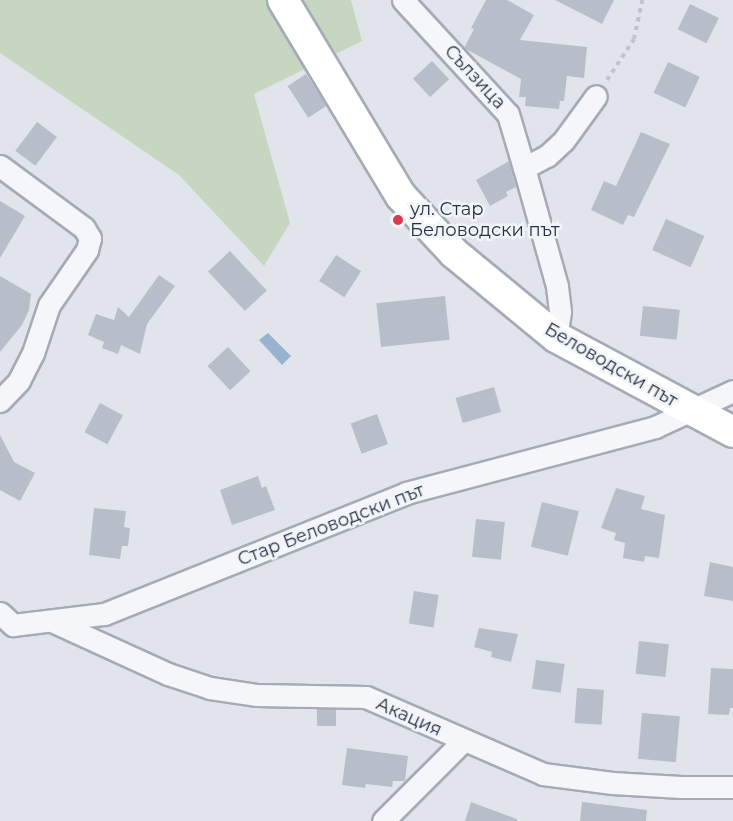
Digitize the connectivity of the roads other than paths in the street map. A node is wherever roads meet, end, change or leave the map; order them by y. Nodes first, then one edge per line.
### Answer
1 (284, 0) edge
2 (403, 0) edge
3 (597, 96) road end
4 (0, 166) edge
5 (524, 168) junction
6 (556, 336) junction
7 (733, 391) edge
8 (0, 401) edge
9 (689, 411) junction
10 (733, 432) edge
11 (0, 613) edge
12 (54, 622) junction
13 (463, 741) junction
14 (733, 787) edge
15 (383, 821) edge

1 - 6 street, Беловодски път
2 - 5 street, Сълзица
3 - 5 street
4 - 8 street
5 - 6 street, Сълзица
6 - 9 street, Беловодски път
7 - 9 street, Стар Беловодски път
9 - 10 street, Беловодски път
9 - 12 street, Стар Беловодски път
11 - 12 street, Стар Беловодски път
12 - 13 street, Акация
13 - 14 street, Акация
13 - 15 street

